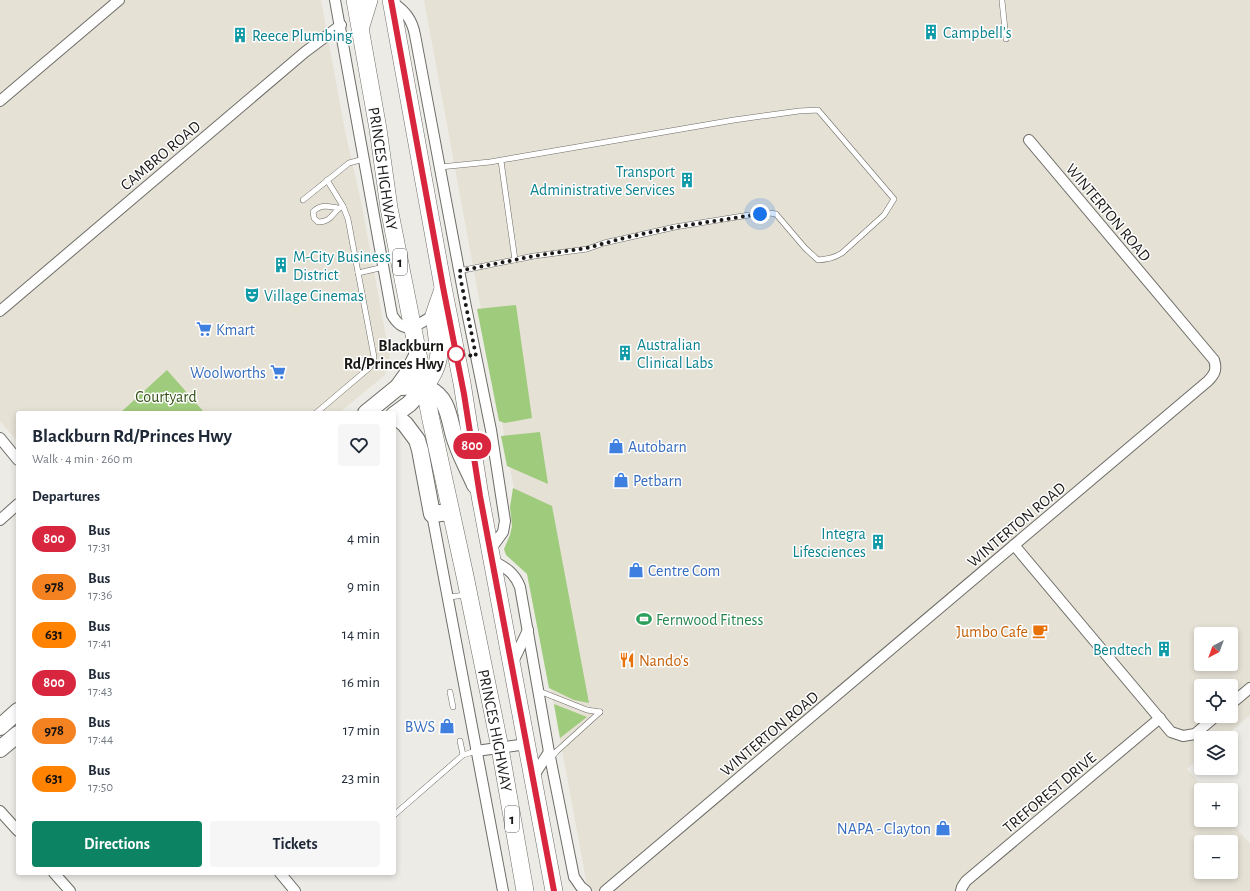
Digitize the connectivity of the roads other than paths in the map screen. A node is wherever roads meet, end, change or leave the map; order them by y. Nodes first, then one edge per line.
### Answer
1 (119, 0) edge
2 (336, 0) edge
3 (355, 0) edge
4 (369, 0) edge
5 (392, 1) edge
6 (1002, 1) dead end
7 (341, 25) junction
8 (360, 30) junction
9 (1006, 38) dead end
10 (424, 83) junction
11 (406, 86) junction
12 (0, 101) edge
13 (1029, 140) dead end
14 (364, 159) junction
15 (501, 161) junction
16 (440, 167) junction
17 (327, 180) junction
18 (303, 200) dead end
19 (340, 207) junction
20 (389, 208) junction
21 (374, 219) junction
22 (515, 260) junction
23 (384, 267) junction
24 (459, 271) junction
25 (358, 273) junction
26 (443, 287) junction
27 (0, 311) edge
28 (434, 315) junction
29 (412, 327) junction
30 (418, 354) junction
31 (398, 387) junction
32 (425, 387) junction
33 (318, 411) edge
34 (368, 411) edge
35 (396, 414) edge
36 (396, 417) edge
37 (0, 438) edge
38 (16, 458) edge
39 (480, 496) junction
40 (16, 506) edge
41 (450, 512) junction
42 (432, 514) junction
43 (0, 520) edge
44 (1014, 545) junction
45 (491, 555) junction
46 (468, 594) junction
47 (449, 597) junction
48 (528, 630) junction
49 (512, 664) junction
50 (1250, 688) edge
51 (538, 691) junction
52 (450, 692) dead end
53 (1238, 698) edge
54 (453, 707) dead end
55 (16, 713) edge
56 (1160, 718) junction
57 (1208, 723) edge
58 (0, 727) edge
59 (16, 736) edge
60 (460, 741) dead end
61 (527, 744) junction
62 (500, 748) junction
63 (0, 749) edge
64 (476, 751) junction
65 (463, 755) junction
66 (550, 755) junction
67 (533, 777) junction
68 (0, 811) edge
69 (396, 813) edge
70 (16, 830) edge
71 (56, 875) edge
72 (282, 875) edge
73 (70, 891) edge
74 (296, 891) edge
75 (503, 891) edge
76 (525, 891) edge
77 (554, 891) edge
78 (586, 891) edge
79 (605, 891) edge
80 (961, 891) edge

1 - 12 street
2 - 7 street
3 - 8 highway, PRINCES HIGHWAY / 1
4 - 8 highway
5 - 10 street, PRINCES HIGHWAY
5 - 11 highway, PRINCES HIGHWAY / 1
6 - 9 lane
7 - 14 street
7 - 27 street, CAMBRO ROAD
8 - 20 highway, PRINCES HIGHWAY / 1
10 - 11 street
10 - 16 street, PRINCES HIGHWAY
11 - 26 highway, PRINCES HIGHWAY / 1
13 - 44 street, WINTERTON ROAD
14 - 17 lane
14 - 21 street
15 - 16 lane
15 - 22 lane
15 - 22 lane
16 - 24 street, PRINCES HIGHWAY
17 - 18 lane
17 - 19 lane
19 - 19 lane
19 - 25 lane
20 - 21 street
20 - 29 highway, PRINCES HIGHWAY / 1
21 - 23 street
22 - 24 lane
23 - 25 lane
23 - 29 street
24 - 45 street, PRINCES HIGHWAY
25 - 33 lane
26 - 28 highway
26 - 39 highway, PRINCES HIGHWAY / 1
28 - 29 street
28 - 32 highway
29 - 30 highway, PRINCES HIGHWAY / 1
30 - 31 main road
30 - 32 highway, PRINCES HIGHWAY / 1
31 - 32 main road
31 - 34 main road
32 - 35 main road
32 - 39 main road
32 - 41 highway, PRINCES HIGHWAY / 1
36 - 42 main road
37 - 38 street
39 - 45 highway, PRINCES HIGHWAY / 1
40 - 43 street
41 - 42 main road
41 - 46 highway, PRINCES HIGHWAY / 1
42 - 47 street
44 - 56 street
44 - 79 street, WINTERTON ROAD
45 - 48 street
45 - 49 highway, PRINCES HIGHWAY / 1
46 - 47 lane
46 - 62 highway, PRINCES HIGHWAY / 1
47 - 64 street
48 - 49 street, PRINCES HIGHWAY
48 - 51 street
49 - 61 highway, PRINCES HIGHWAY / 1
50 - 53 street
51 - 66 street
51 - 66 lane
52 - 54 lane
55 - 58 main road
56 - 57 street
56 - 80 street, TREFOREST DRIVE
59 - 63 main road
60 - 65 lane
61 - 62 street
61 - 67 highway, PRINCES HIGHWAY / 1
62 - 64 street
62 - 76 highway, PRINCES HIGHWAY / 1
64 - 65 lane
64 - 75 street
65 - 69 lane
66 - 67 street, PRINCES HIGHWAY
66 - 78 street
67 - 77 highway, PRINCES HIGHWAY / 1
68 - 70 street
71 - 73 street
72 - 74 street

